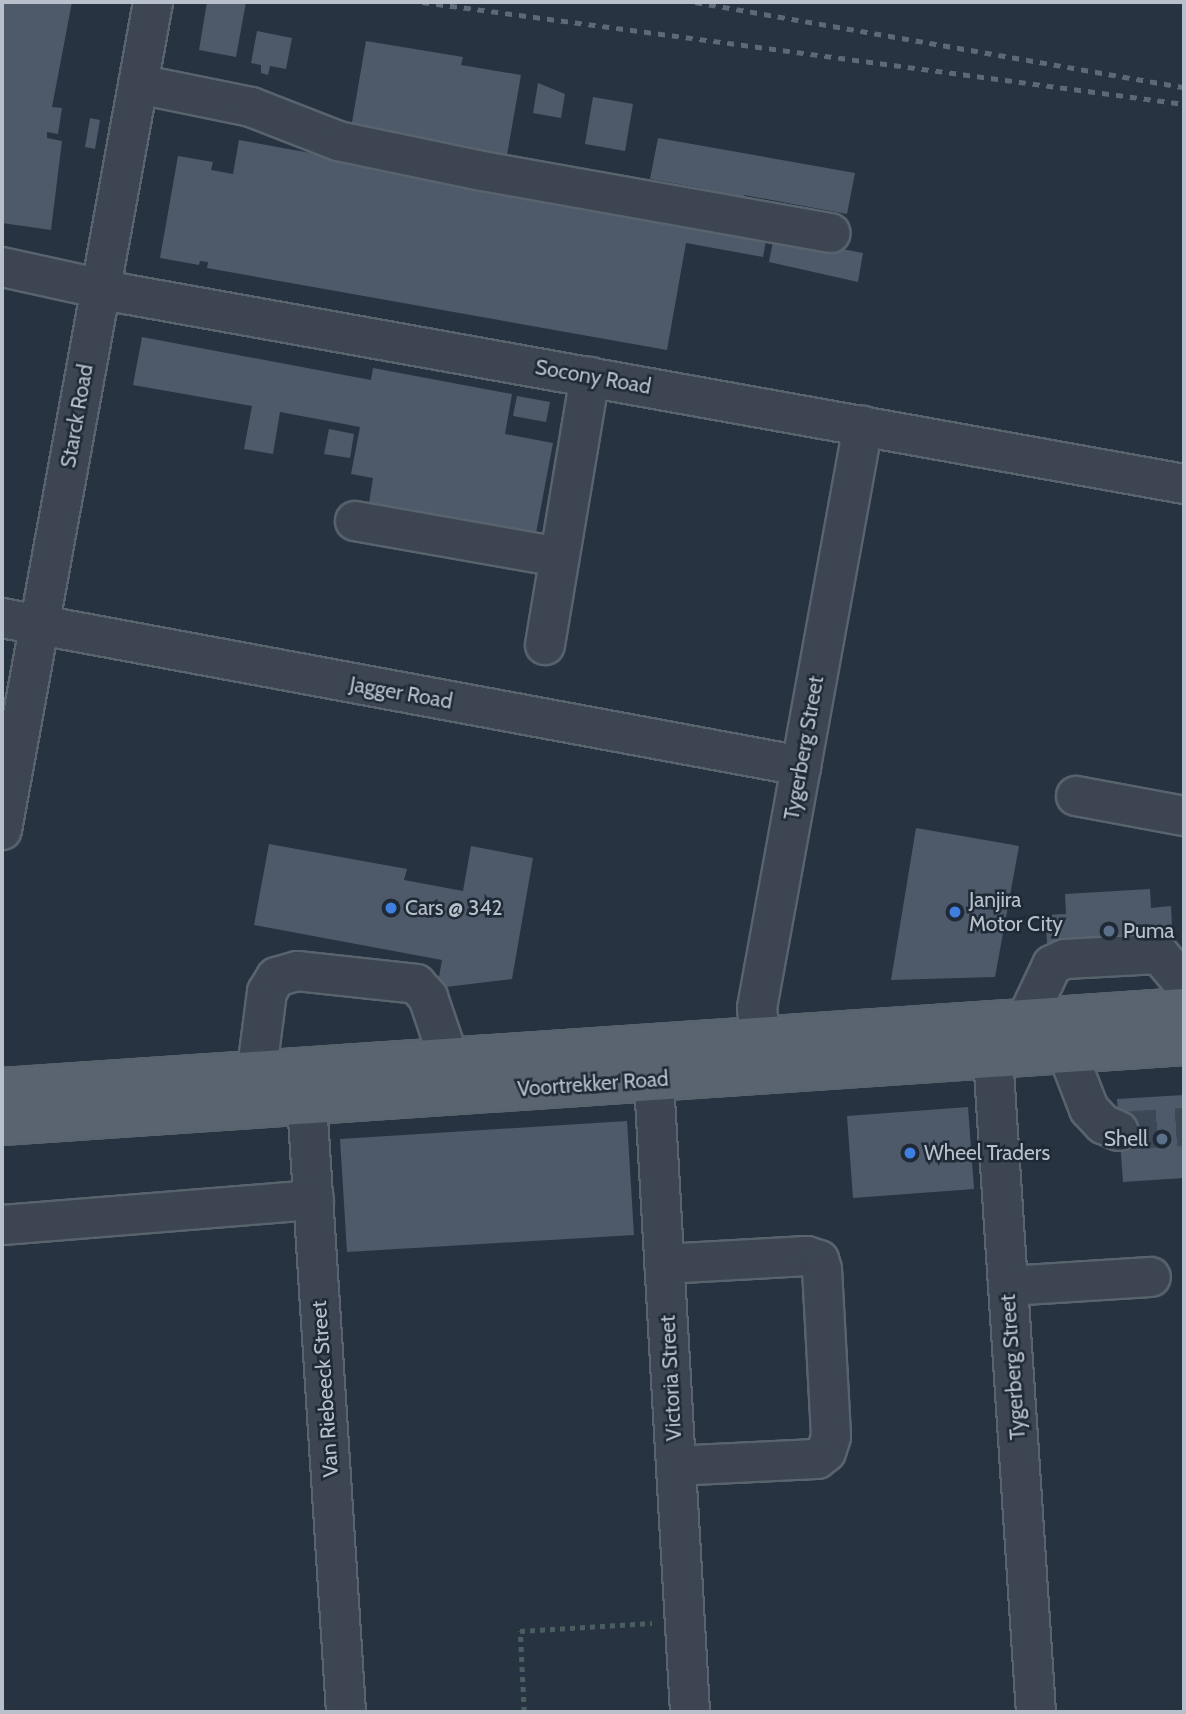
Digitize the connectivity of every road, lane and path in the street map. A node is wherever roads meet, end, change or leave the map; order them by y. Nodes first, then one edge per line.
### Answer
1 (153, 2) edge
2 (138, 84) junction
3 (831, 233) dead end
4 (2, 267) edge
5 (101, 288) junction
6 (590, 377) junction
7 (863, 426) junction
8 (1184, 484) edge
9 (355, 520) dead end
10 (559, 557) junction
11 (2, 618) edge
12 (39, 626) junction
13 (545, 645) dead end
14 (801, 766) junction
15 (1076, 796) dead end
16 (1184, 816) edge
17 (3, 817) edge
18 (1184, 984) edge
19 (1184, 1008) edge
20 (1004, 1033) junction
21 (1184, 1045) edge
22 (1067, 1052) junction
23 (763, 1054) junction
24 (447, 1056) junction
25 (653, 1062) junction
26 (305, 1065) junction
27 (257, 1069) junction
28 (2, 1088) edge
29 (308, 1105) junction
30 (2, 1125) edge
31 (1119, 1131) tunnel mouth
32 (314, 1200) junction
33 (2, 1225) edge
34 (664, 1264) junction
35 (1151, 1277) dead end
36 (1008, 1286) junction
37 (676, 1466) junction
38 (685, 1621) junction
39 (346, 1712) edge
40 (524, 1712) edge
41 (690, 1712) edge
42 (1036, 1712) edge

1 - 2 street, Starck Road
2 - 3 street
2 - 5 street, Starck Road
4 - 5 street, Socony Road
5 - 6 street, Socony Road
5 - 12 street, Starck Road
6 - 7 street, Socony Road
6 - 10 street
7 - 8 street, Socony Road
7 - 14 street, Tygerberg Street
9 - 10 street
10 - 13 street
11 - 12 street, Jagger Road
12 - 14 street, Jagger Road
12 - 17 street, Starck Road
14 - 23 street, Tygerberg Street
15 - 16 street
18 - 20 street
19 - 20 main road, Voortrekker Road
20 - 22 main road, Voortrekker Road
20 - 23 main road, Voortrekker Road
20 - 36 street, Tygerberg Street
21 - 22 main road, Voortrekker Road
22 - 31 street
23 - 25 main road, Voortrekker Road
24 - 25 main road, Voortrekker Road
24 - 26 main road, Voortrekker Road
24 - 27 street
25 - 29 main road, Voortrekker Road
25 - 34 street, Victoria Street
26 - 27 main road, Voortrekker Road
26 - 29 street, Van Riebeeck Street
27 - 28 main road, Voortrekker Road
29 - 30 main road, Voortrekker Road
29 - 32 street, Van Riebeeck Street
32 - 33 street
32 - 39 street, Van Riebeeck Street
34 - 37 street, Victoria Street
34 - 37 street
35 - 36 street
36 - 42 street, Tygerberg Street
37 - 38 street, Victoria Street
38 - 40 path
38 - 41 street, Victoria Street

